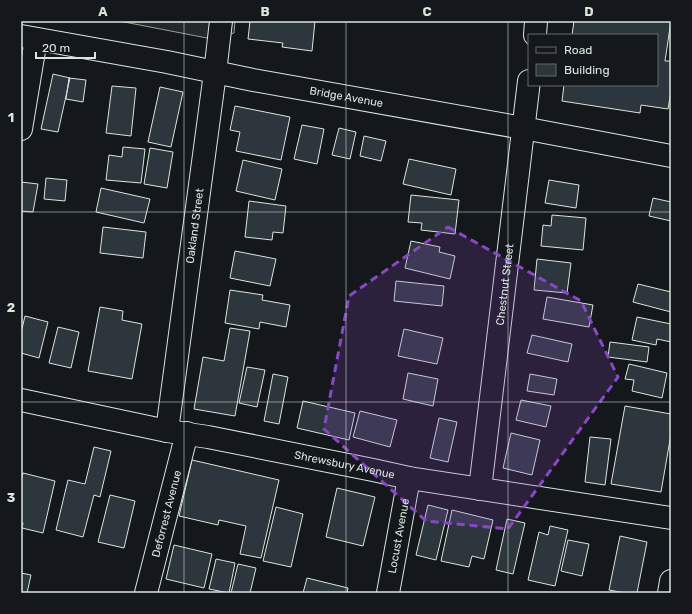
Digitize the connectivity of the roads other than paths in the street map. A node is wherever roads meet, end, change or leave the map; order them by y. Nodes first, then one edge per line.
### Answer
1 (221, 21) edge
2 (536, 21) edge
3 (535, 34) edge
4 (28, 38) edge
5 (215, 73) junction
6 (528, 86) edge
7 (523, 128) junction
8 (21, 129) edge
9 (671, 156) edge
10 (21, 400) edge
11 (177, 432) junction
12 (408, 478) junction
13 (480, 489) junction
14 (671, 518) edge
15 (671, 581) edge
16 (146, 593) edge
17 (388, 593) edge
18 (669, 593) edge

1 - 5 street, Oakland Street
2 - 3 street
4 - 5 street, Bridge Avenue
4 - 8 street
5 - 7 street, Bridge Avenue
5 - 11 street, Oakland Street
6 - 7 street, Chestnut Street
7 - 9 street, Bridge Avenue
7 - 13 street, Chestnut Street
10 - 11 street, Shrewsbury Avenue
11 - 12 street, Shrewsbury Avenue
11 - 16 street, Deforrest Avenue
12 - 13 street, Shrewsbury Avenue
12 - 17 street, Locust Avenue
13 - 14 street, Shrewsbury Avenue
15 - 18 street

